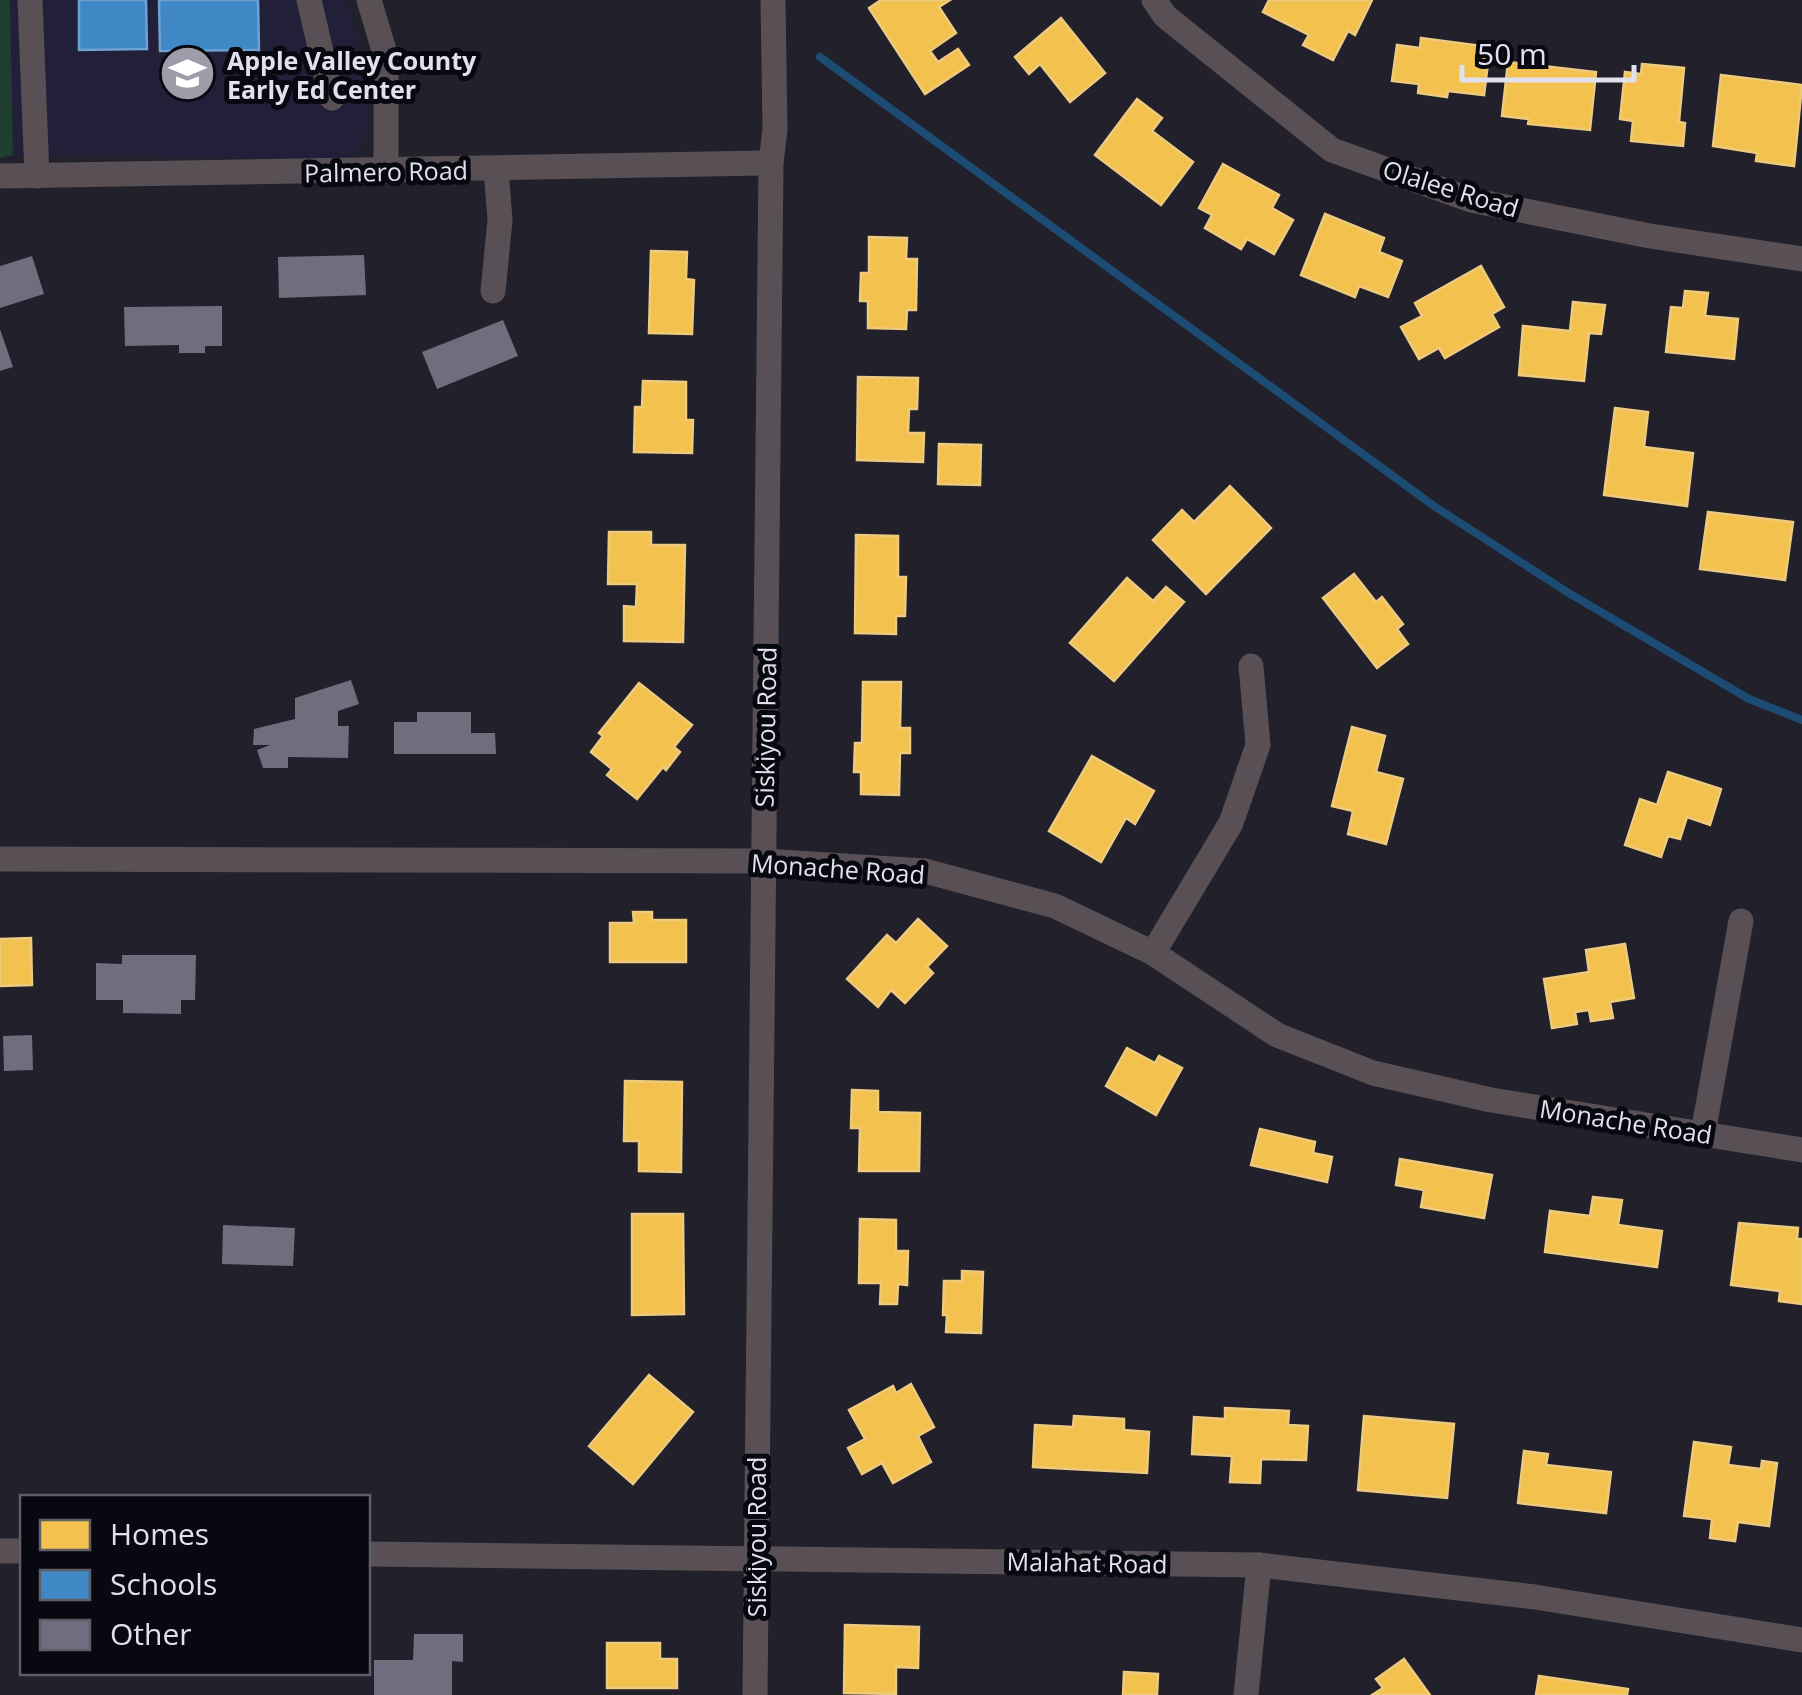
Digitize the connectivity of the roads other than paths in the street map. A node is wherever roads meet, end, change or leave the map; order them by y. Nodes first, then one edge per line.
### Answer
1 (30, 0) edge
2 (309, 0) edge
3 (368, 0) edge
4 (774, 0) edge
5 (1154, 0) edge
6 (332, 98) dead end
7 (771, 164) junction
8 (496, 169) junction
9 (386, 171) junction
10 (0, 176) edge
11 (38, 176) junction
12 (1802, 260) edge
13 (493, 291) dead end
14 (1252, 666) dead end
15 (0, 859) edge
16 (764, 861) junction
17 (1741, 921) dead end
18 (1153, 953) junction
19 (1703, 1133) junction
20 (1802, 1150) edge
21 (370, 1554) edge
22 (755, 1557) junction
23 (1259, 1565) junction
24 (1802, 1640) edge
25 (755, 1695) edge
26 (1246, 1695) edge

1 - 11 street
2 - 6 street
3 - 9 street
4 - 7 street, Siskiyou Road
5 - 12 street, Olalee Road
7 - 8 street, Palmero Road
7 - 16 street, Siskiyou Road
8 - 9 street, Palmero Road
8 - 13 street
9 - 11 street, Palmero Road
10 - 11 street, Palmero Road
14 - 18 street
15 - 16 street, Monache Road
16 - 18 street, Monache Road
16 - 22 street, Siskiyou Road
17 - 19 street
18 - 19 street, Monache Road
19 - 20 street, Monache Road
21 - 22 street, Malahat Road
22 - 23 street, Malahat Road
22 - 25 street, Siskiyou Road
23 - 24 street, Malahat Road
23 - 26 street

